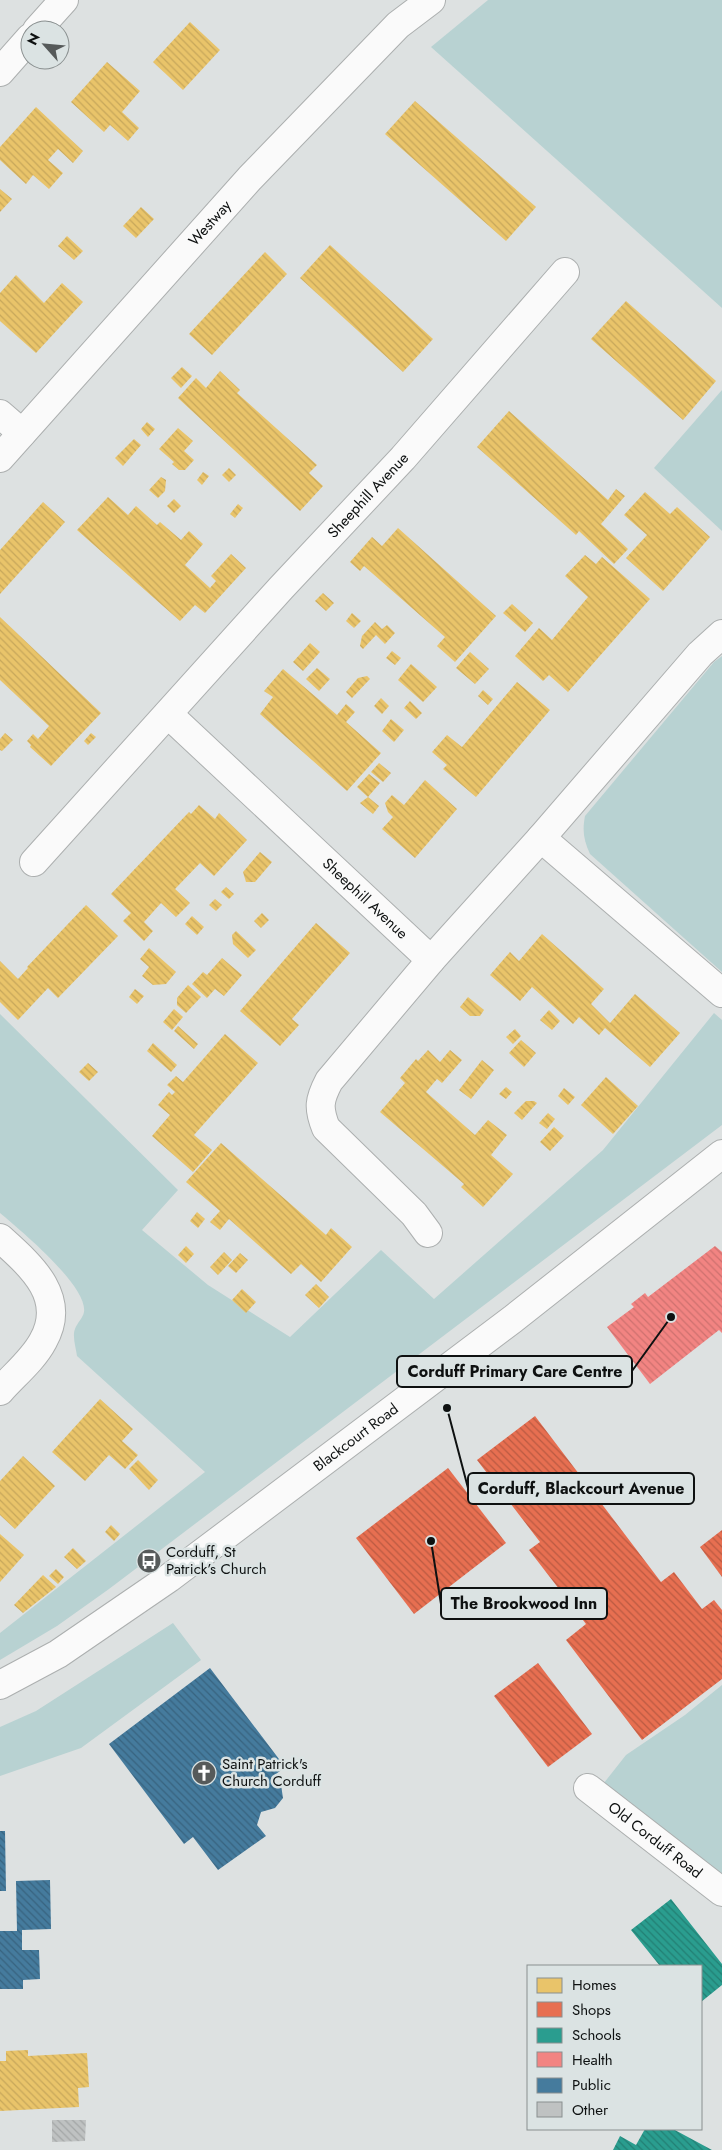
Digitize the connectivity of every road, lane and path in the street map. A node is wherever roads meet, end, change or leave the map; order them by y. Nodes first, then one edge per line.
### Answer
1 (64, 0) edge
2 (431, 0) edge
3 (46, 20) edge
4 (20, 49) edge
5 (0, 72) edge
6 (565, 272) dead end
7 (0, 414) edge
8 (22, 433) junction
9 (0, 458) edge
10 (722, 634) edge
11 (168, 714) junction
12 (541, 838) junction
13 (34, 862) dead end
14 (431, 960) junction
15 (722, 993) edge
16 (722, 1154) edge
17 (428, 1233) dead end
18 (0, 1238) edge
19 (0, 1391) edge
20 (0, 1685) edge
21 (588, 1788) dead end
22 (722, 1892) edge

1 - 3 street
2 - 8 street, Westway
4 - 5 street
6 - 11 street, Sheephill Avenue
7 - 8 street
8 - 9 street, Westway
10 - 12 street
11 - 13 street, Sheephill Avenue
11 - 14 street, Sheephill Avenue
12 - 14 street
12 - 15 street
14 - 17 street
16 - 20 street, Blackcourt Road
18 - 19 street
21 - 22 street, Old Corduff Road

